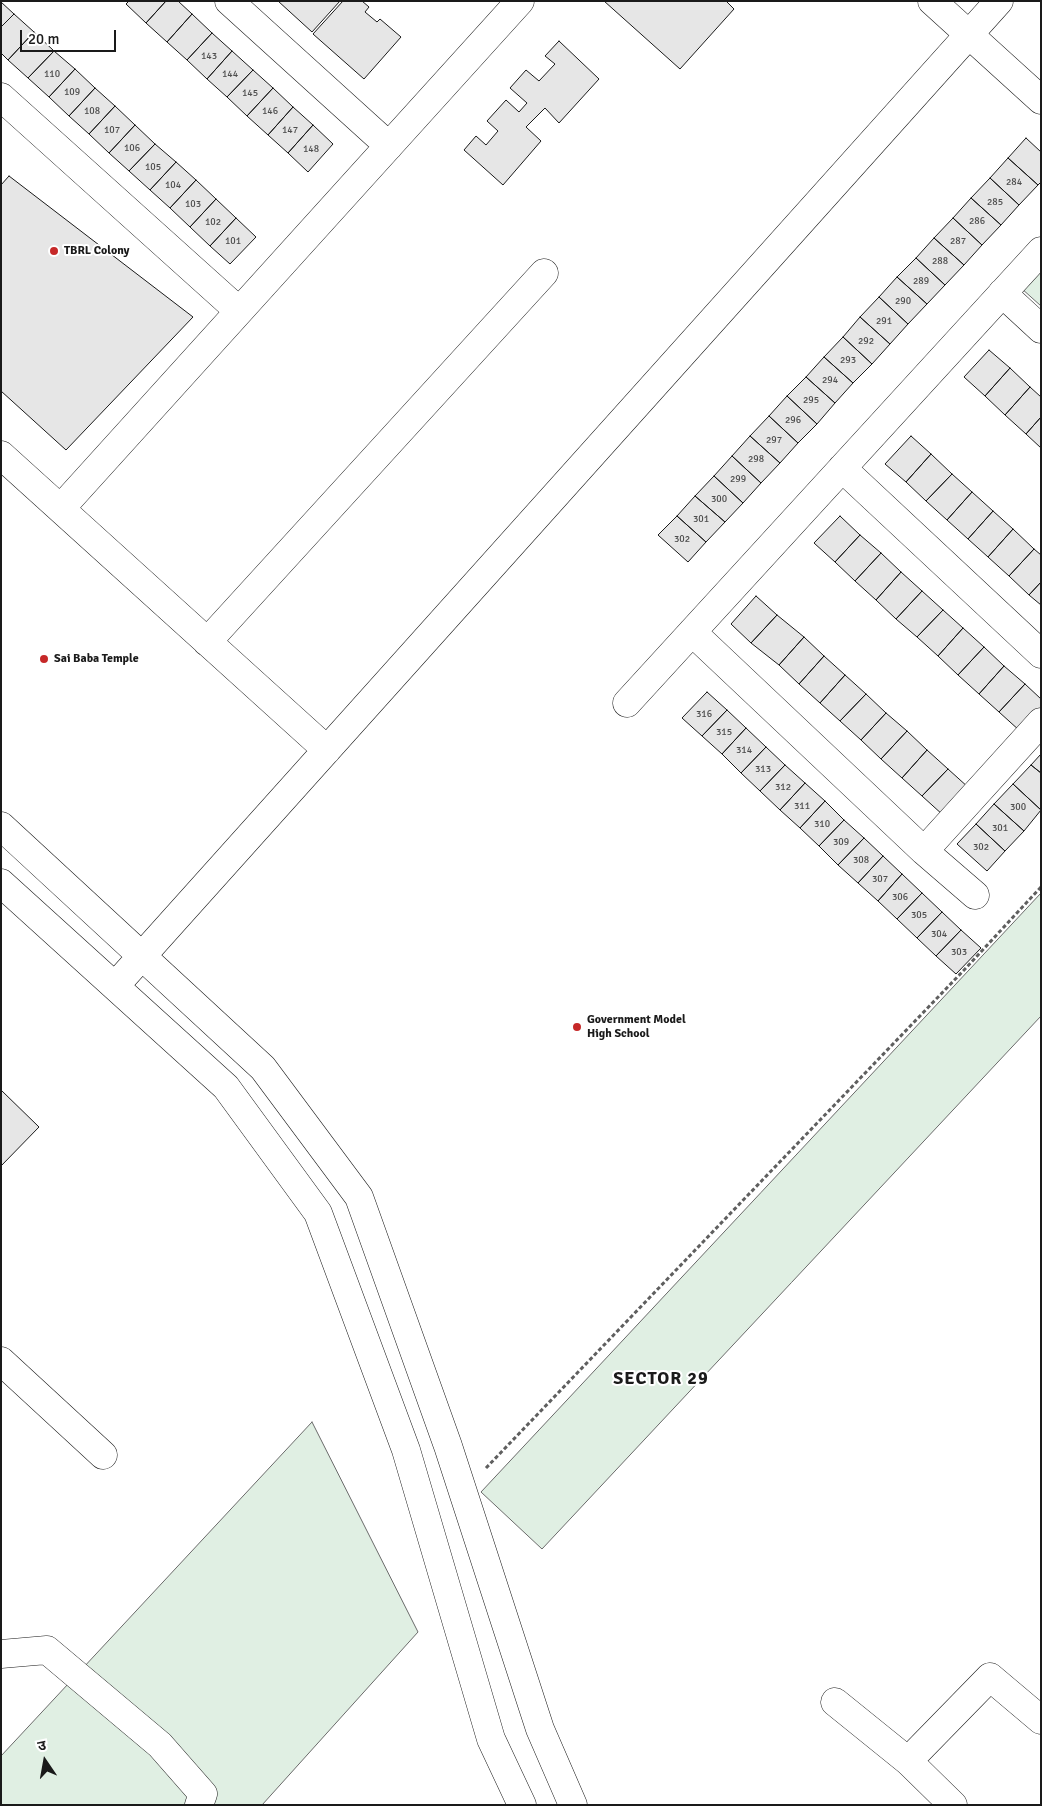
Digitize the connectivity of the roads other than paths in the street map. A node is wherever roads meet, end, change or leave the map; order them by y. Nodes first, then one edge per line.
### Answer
1 (228, 1) edge
2 (520, 1) edge
3 (932, 1) edge
4 (999, 1) edge
5 (969, 35) junction
6 (1, 97) edge
7 (1041, 100) edge
8 (389, 146) junction
9 (1041, 251) edge
10 (544, 273) dead end
11 (1002, 293) junction
12 (239, 311) junction
13 (1041, 329) edge
14 (1, 455) edge
15 (842, 468) junction
16 (61, 508) junction
17 (692, 632) junction
18 (207, 642) junction
19 (1041, 654) edge
20 (627, 704) dead end
21 (1041, 722) edge
22 (326, 750) junction
23 (1, 826) edge
24 (924, 851) junction
25 (1, 883) edge
26 (975, 895) dead end
27 (142, 956) junction
28 (115, 986) junction
29 (1, 1361) edge
30 (103, 1454) dead end
31 (1, 1654) edge
32 (835, 1702) dead end
33 (1041, 1720) edge
34 (908, 1761) junction
35 (199, 1805) edge
36 (522, 1805) edge
37 (573, 1805) edge
38 (953, 1805) edge

1 - 8 street
2 - 8 street
3 - 5 street
4 - 5 street
5 - 7 street
5 - 22 street
6 - 12 street
8 - 12 street
9 - 11 street
10 - 18 street
11 - 13 street
11 - 15 street
12 - 16 street
14 - 16 street
15 - 17 street
15 - 19 street
16 - 18 street
17 - 20 street
17 - 24 street
18 - 22 street
21 - 24 street
22 - 27 street
23 - 27 street
24 - 26 street
25 - 28 street
27 - 28 street
27 - 37 street
28 - 36 street
29 - 30 street
31 - 35 street
32 - 34 street
33 - 34 street
34 - 38 street

